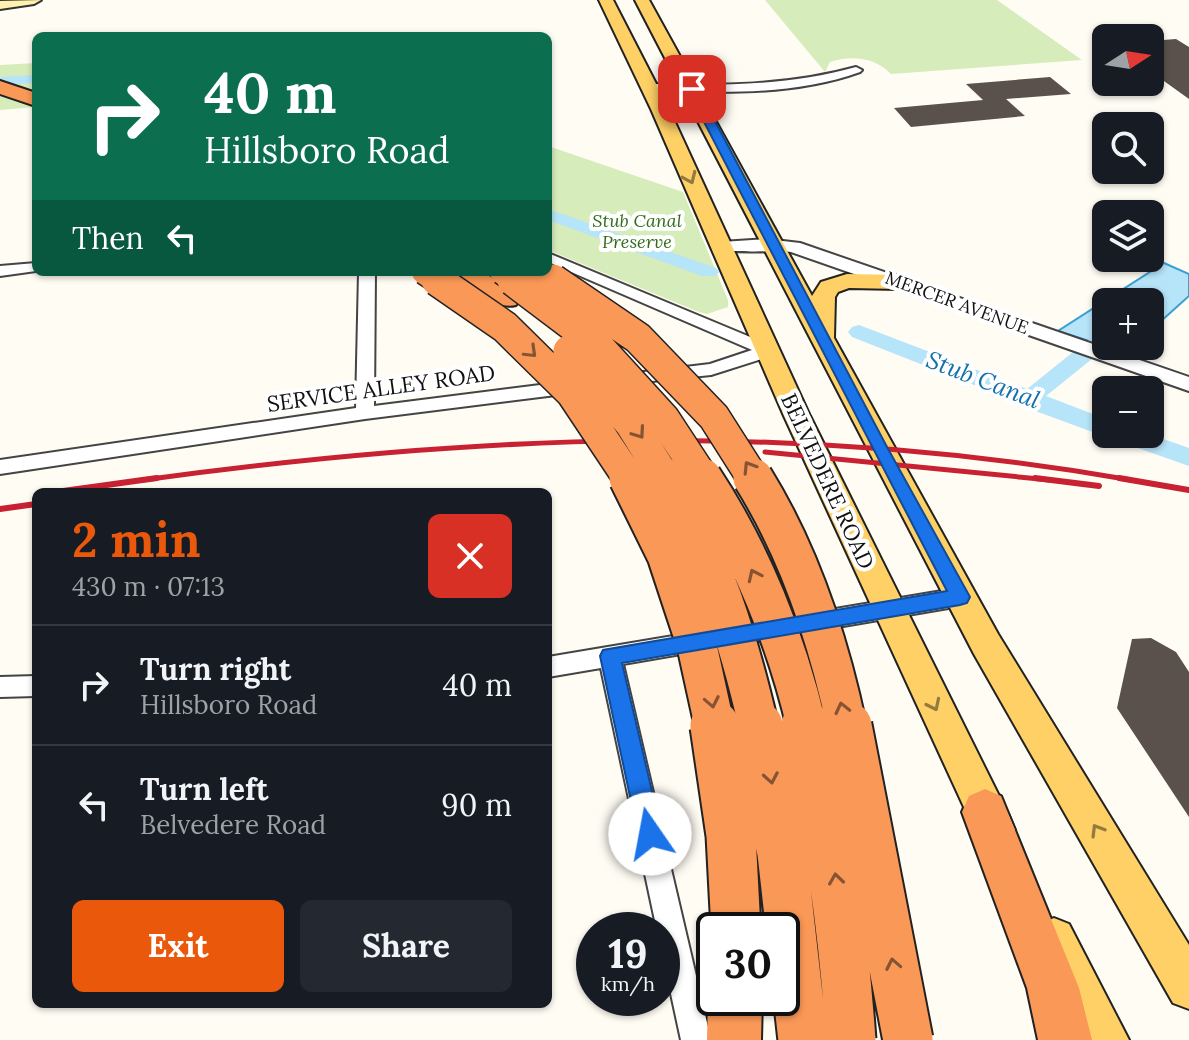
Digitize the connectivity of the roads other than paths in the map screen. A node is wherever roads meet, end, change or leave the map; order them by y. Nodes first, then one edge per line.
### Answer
1 (34, 0) edge
2 (606, 0) edge
3 (642, 0) edge
4 (0, 5) edge
5 (0, 69) edge
6 (856, 70) dead end
7 (32, 81) edge
8 (0, 87) edge
9 (649, 87) junction
10 (692, 89) junction
11 (32, 99) edge
12 (773, 244) junction
13 (721, 247) junction
14 (552, 259) edge
15 (32, 267) edge
16 (0, 271) edge
17 (367, 276) edge
18 (430, 276) edge
19 (470, 276) edge
20 (508, 276) edge
21 (546, 276) edge
22 (899, 282) junction
23 (822, 338) junction
24 (768, 351) junction
25 (1189, 384) edge
26 (365, 413) junction
27 (0, 467) edge
28 (960, 597) junction
29 (888, 609) junction
30 (610, 656) junction
31 (552, 666) edge
32 (32, 686) edge
33 (0, 687) edge
34 (985, 812) junction
35 (735, 912) edge
36 (1189, 987) edge
37 (735, 1016) edge
38 (696, 1040) edge
39 (734, 1040) edge
40 (803, 1040) edge
41 (851, 1040) edge
42 (908, 1040) edge
43 (1065, 1040) edge
44 (1106, 1040) edge

1 - 4 main road
2 - 9 main road, BELVEDERE ROAD
3 - 10 main road
5 - 7 highway
6 - 10 street
8 - 11 highway
9 - 10 street
9 -> 13 main road, BELVEDERE ROAD
10 - 12 main road
12 - 13 street, MERCER AVENUE
12 - 22 street, MERCER AVENUE
12 - 23 main road
13 - 24 main road, BELVEDERE ROAD
14 - 24 street
15 - 16 street
17 - 26 street
18 -> 35 highway, bridge
19 -> 40 highway, bridge
41 -> 20 highway, bridge
42 -> 21 highway, bridge
22 - 23 main road
22 - 25 street, MERCER AVENUE
23 - 28 main road
24 - 26 street, SERVICE ALLEY ROAD
24 - 29 main road, BELVEDERE ROAD
26 - 27 street, SERVICE ALLEY ROAD
28 - 29 street
36 -> 28 main road
29 - 30 street
29 -> 34 main road, BELVEDERE ROAD
30 - 31 street
30 - 38 street
32 - 33 street
34 - 43 highway
34 - 44 main road, BELVEDERE ROAD
37 - 39 highway

